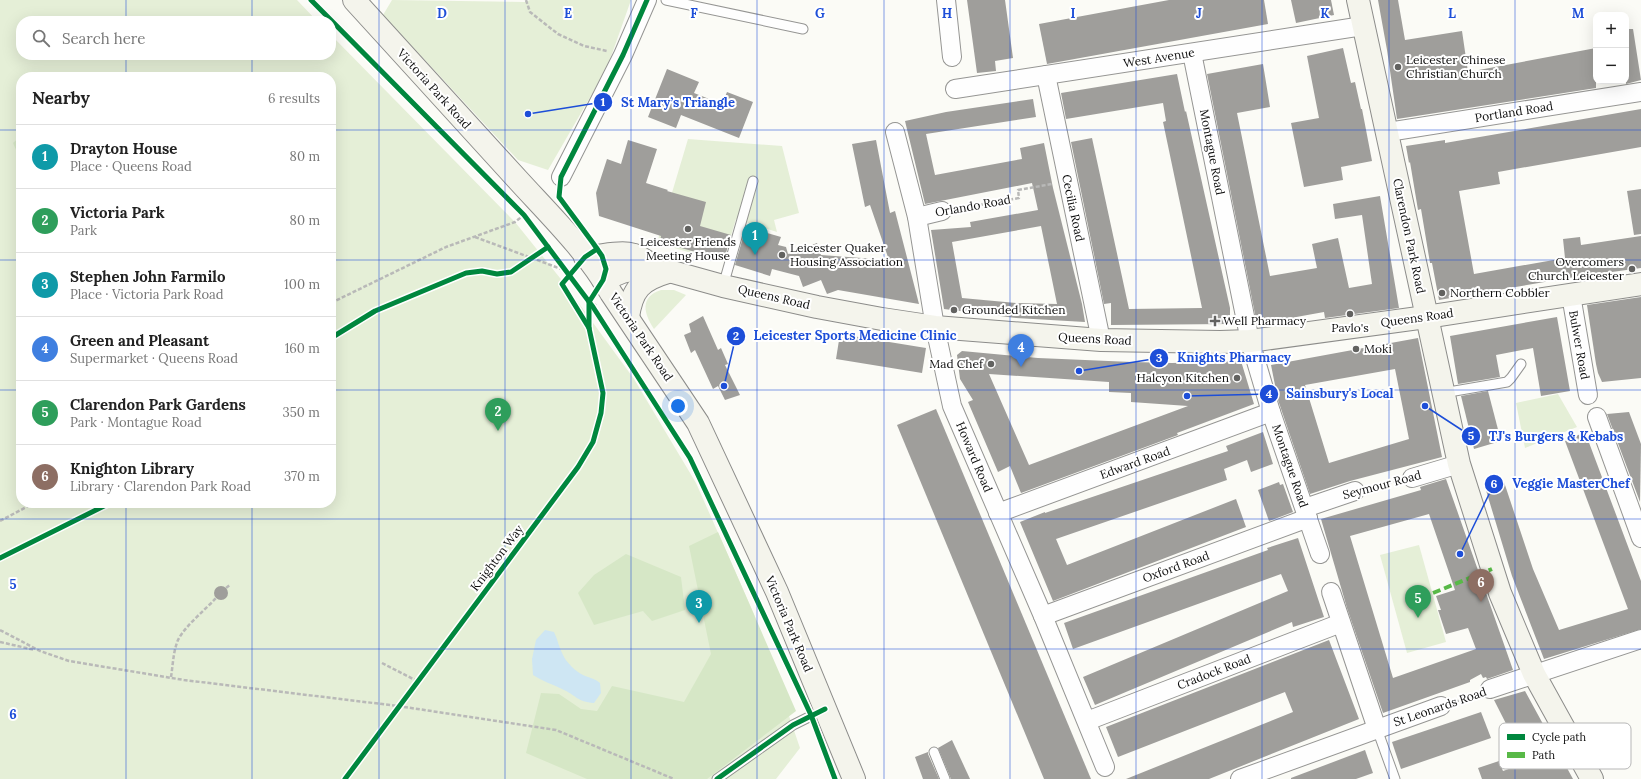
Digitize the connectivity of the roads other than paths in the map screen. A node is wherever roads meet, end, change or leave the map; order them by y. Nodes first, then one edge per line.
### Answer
1 (354, 0) edge
2 (647, 0) edge
3 (666, 0) edge
4 (946, 0) edge
5 (1358, 0) edge
6 (1363, 26) junction
7 (803, 29) dead end
8 (1192, 53) junction
9 (952, 56) dead end
10 (1046, 75) junction
11 (955, 90) dead end
12 (1641, 92) edge
13 (895, 132) dead end
14 (1388, 132) junction
15 (561, 177) dead end
16 (753, 180) dead end
17 (942, 211) road end
18 (917, 217) junction
19 (585, 257) junction
20 (661, 269) junction
21 (603, 280) junction
22 (1641, 284) edge
23 (723, 286) junction
24 (1571, 295) junction
25 (628, 317) junction
26 (1426, 317) junction
27 (935, 327) junction
28 (1101, 340) junction
29 (1250, 341) junction
30 (1521, 364) dead end
31 (1443, 393) junction
32 (1588, 395) dead end
33 (1271, 412) junction
34 (1597, 417) dead end
35 (1459, 464) junction
36 (1412, 478) road end
37 (1355, 491) road end
38 (998, 513) junction
39 (1307, 513) junction
40 (1641, 538) edge
41 (1320, 554) dead end
42 (1331, 592) dead end
43 (1043, 616) junction
44 (1341, 623) junction
45 (1641, 639) edge
46 (1534, 674) junction
47 (1490, 690) road end
48 (1442, 706) road end
49 (825, 709) junction
50 (1087, 721) junction
51 (1561, 723) edge
52 (1378, 729) junction
53 (934, 752) dead end
54 (1104, 767) dead end
55 (1586, 769) edge
56 (717, 779) edge
57 (854, 779) edge
58 (945, 779) edge
59 (1240, 779) edge
60 (1395, 779) edge
61 (1592, 779) edge

1 - 19 street, Victoria Park Road
2 - 15 street
3 - 7 lane
4 - 9 street
5 - 6 street, Clarendon Park Road
6 - 8 street, West Avenue
6 - 14 street, Clarendon Park Road
8 - 10 street, West Avenue
8 - 29 street, Montague Road
10 - 11 street, West Avenue
10 - 28 street, Cecilia Road
12 - 14 street, Portland Road
13 - 18 street, Howard Road
14 - 26 street, Clarendon Park Road
16 - 23 lane
17 - 18 street, Orlando Road
18 - 27 street, Howard Road
19 - 20 street, Queens Road
19 - 21 street, Victoria Park Road
20 - 21 street, Queens Road
20 - 23 street, Queens Road
20 - 25 street
21 - 25 street, Victoria Park Road
22 - 24 street, Queens Road
23 - 27 street, Queens Road
24 - 26 street, Queens Road
24 - 32 street, Bulwer Road
25 - 49 street, Victoria Park Road
26 - 29 street, Queens Road
26 - 31 street, Clarendon Park Road
27 - 28 street, Queens Road
27 - 38 street, Howard Road
28 - 29 street, Queens Road
29 - 33 street, Montague Road
30 - 31 lane
31 - 35 street, Clarendon Park Road
33 - 38 street, Edward Road
33 - 39 street, Montague Road
34 - 40 street
35 - 36 street, Seymour Road
35 - 46 street, Clarendon Park Road
37 - 39 street, Seymour Road
38 - 43 street, Howard Road
39 - 41 street, Montague Road
39 - 43 street, Oxford Road
42 - 44 street
43 - 50 street, Howard Road
44 - 50 street, Cradock Road
44 - 52 street
45 - 46 street, St Leonards Road
46 - 47 street, St Leonards Road
46 - 51 street, Clarendon Park Road
48 - 52 street, St Leonards Road
49 - 56 lane
49 - 57 street, Victoria Park Road
50 - 54 street, Howard Road
52 - 59 street, St Leonards Road
52 - 60 lane
53 - 58 lane
55 - 61 street, Clarendon Park Road

